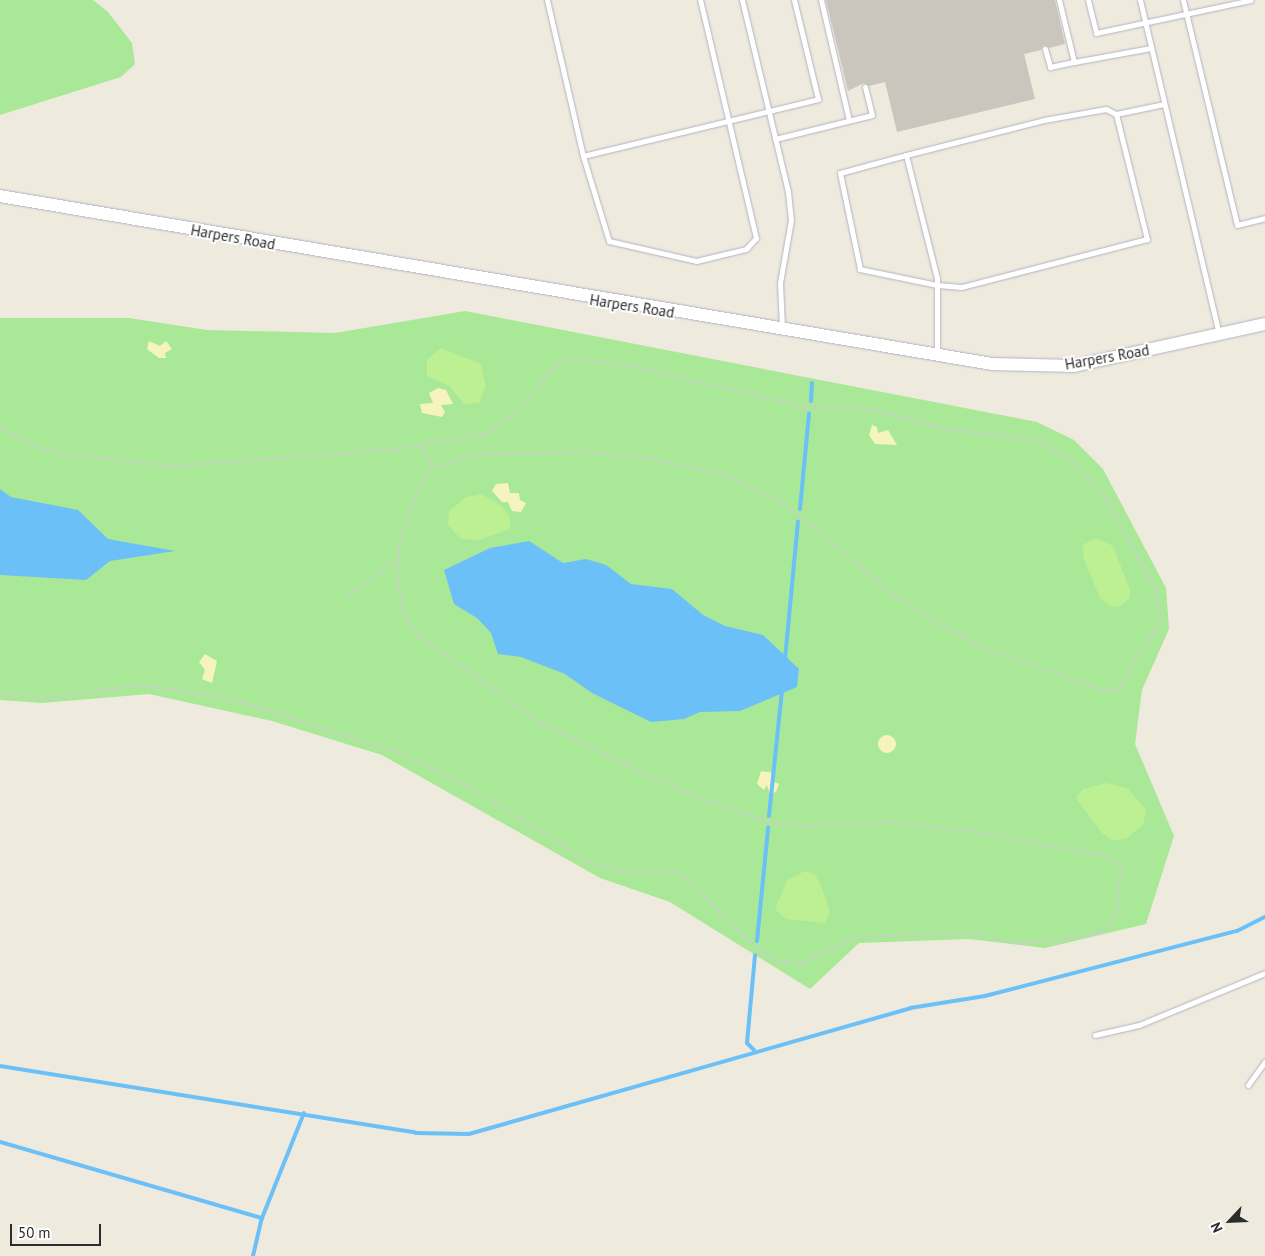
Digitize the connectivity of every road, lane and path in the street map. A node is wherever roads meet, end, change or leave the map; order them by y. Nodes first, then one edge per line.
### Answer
1 (547, 0) edge
2 (700, 0) edge
3 (742, 0) edge
4 (794, 0) edge
5 (821, 0) edge
6 (1059, 0) edge
7 (1088, 0) edge
8 (1140, 0) edge
9 (1183, 0) edge
10 (1251, 0) edge
11 (1186, 14) junction
12 (1145, 24) junction
13 (1151, 48) junction
14 (1045, 49) dead end
15 (1074, 62) junction
16 (865, 87) dead end
17 (1164, 104) junction
18 (769, 113) junction
19 (1116, 114) junction
20 (849, 120) junction
21 (728, 122) junction
22 (775, 139) junction
23 (906, 155) junction
24 (583, 156) junction
25 (0, 196) edge
26 (1265, 218) edge
27 (937, 285) junction
28 (1265, 324) edge
29 (782, 330) junction
30 (1220, 334) junction
31 (937, 355) junction
32 (0, 428) edge
33 (421, 446) junction
34 (433, 468) junction
35 (397, 560) junction
36 (349, 595) dead end
37 (0, 695) edge
38 (1265, 973) edge
39 (1095, 1035) dead end
40 (1265, 1062) edge
41 (1248, 1085) dead end

1 - 24 lane
2 - 21 lane
3 - 18 lane
4 - 18 lane
5 - 20 lane
6 - 15 lane
7 - 12 lane
8 - 12 lane
9 - 11 lane
10 - 11 lane
11 - 12 lane
11 - 26 lane
12 - 13 lane
13 - 15 lane
13 - 17 lane
14 - 15 lane
16 - 20 lane
17 - 19 lane
17 - 30 lane
18 - 21 lane
18 - 22 lane
19 - 23 lane
19 - 27 lane
20 - 22 lane
21 - 24 lane
21 - 24 lane
22 - 29 lane
23 - 27 lane
23 - 27 lane
25 - 29 street, Harpers Road
27 - 31 lane
28 - 30 street, Harpers Road
29 - 31 street, Harpers Road
30 - 31 street, Harpers Road
32 - 33 path
33 - 34 path
33 - 34 path
34 - 35 path
35 - 36 path
35 - 37 path
38 - 39 lane
40 - 41 lane

